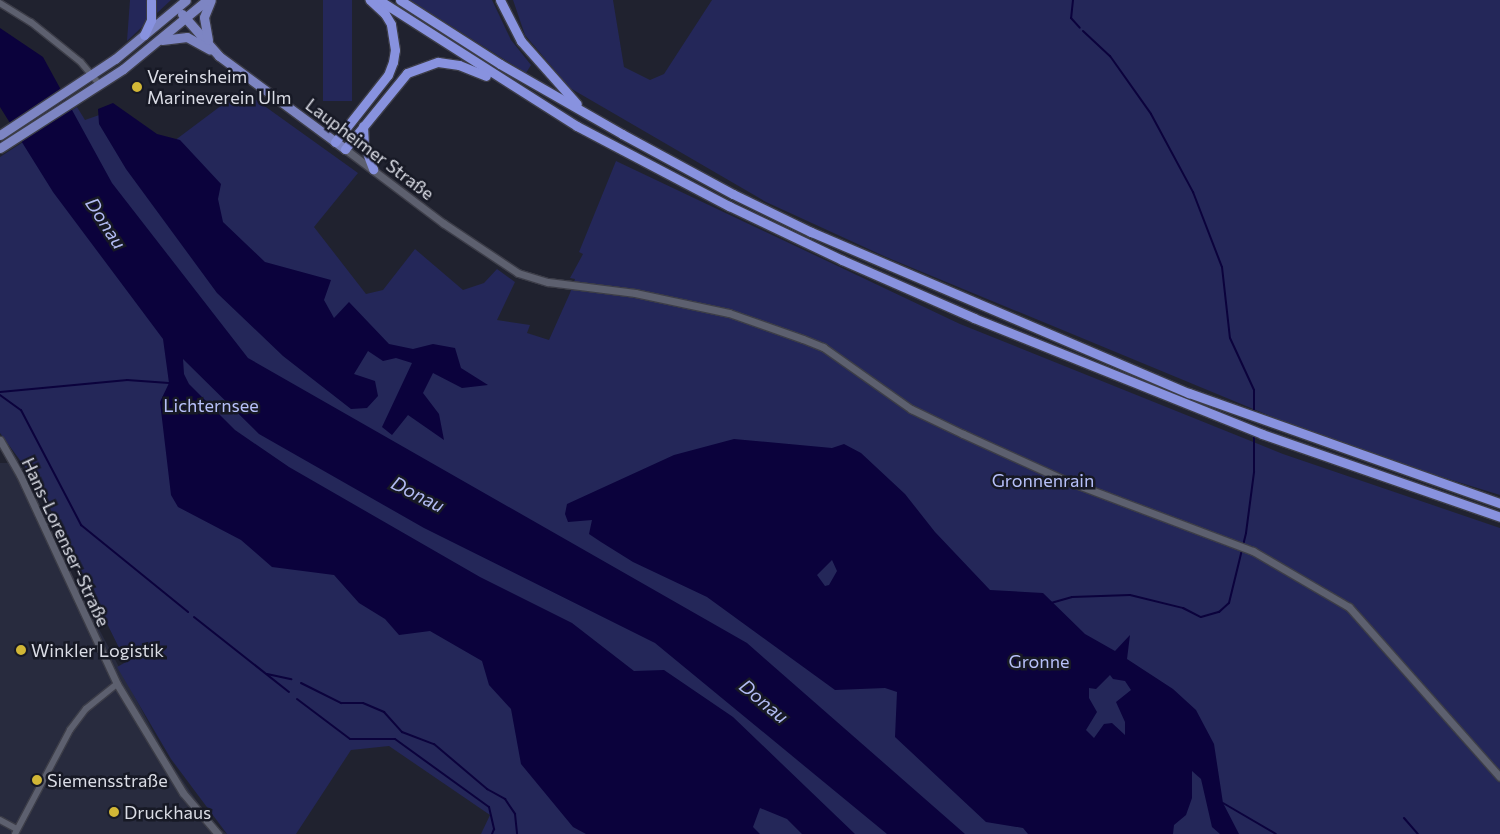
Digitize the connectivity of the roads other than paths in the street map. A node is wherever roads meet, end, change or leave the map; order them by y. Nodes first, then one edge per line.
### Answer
1 (151, 0) edge
2 (186, 0) edge
3 (207, 0) edge
4 (212, 0) edge
5 (370, 0) edge
6 (379, 0) edge
7 (400, 0) edge
8 (500, 0) edge
9 (0, 3) edge
10 (176, 8) junction
11 (185, 18) junction
12 (144, 35) junction
13 (157, 42) junction
14 (208, 43) junction
15 (219, 56) junction
16 (93, 74) junction
17 (505, 83) junction
18 (100, 85) junction
19 (584, 111) junction
20 (364, 124) junction
21 (0, 135) edge
22 (335, 142) junction
23 (0, 148) edge
24 (345, 149) junction
25 (373, 169) junction
26 (0, 440) edge
27 (1500, 503) edge
28 (1500, 517) edge
29 (117, 684) junction
30 (1500, 777) edge
31 (0, 820) edge
32 (16, 832) edge
33 (218, 834) edge

1 - 12 highway
2 - 10 main road
3 - 11 main road
4 - 14 main road
5 - 22 highway
6 - 17 highway
7 - 19 highway
8 - 19 highway
9 - 16 street
10 - 11 main road, Laupheimer Straße
10 - 12 main road
11 - 13 main road
11 - 14 main road, Laupheimer Straße
12 - 16 main road
13 - 15 main road
13 - 18 main road
14 - 15 main road, Laupheimer Straße
15 - 22 main road, Laupheimer Straße
16 - 18 street
16 - 21 main road
17 - 20 highway
17 - 28 highway
18 - 23 main road
19 - 27 highway
20 - 24 highway
20 - 25 highway
22 - 24 main road, Laupheimer Straße
24 - 25 street, Laupheimer Straße
25 - 30 street, Laupheimer Straße
26 - 29 street, Hans-Lorenser-Straße
29 - 32 street
29 - 33 street, Hans-Lorenser-Straße
31 - 32 street

